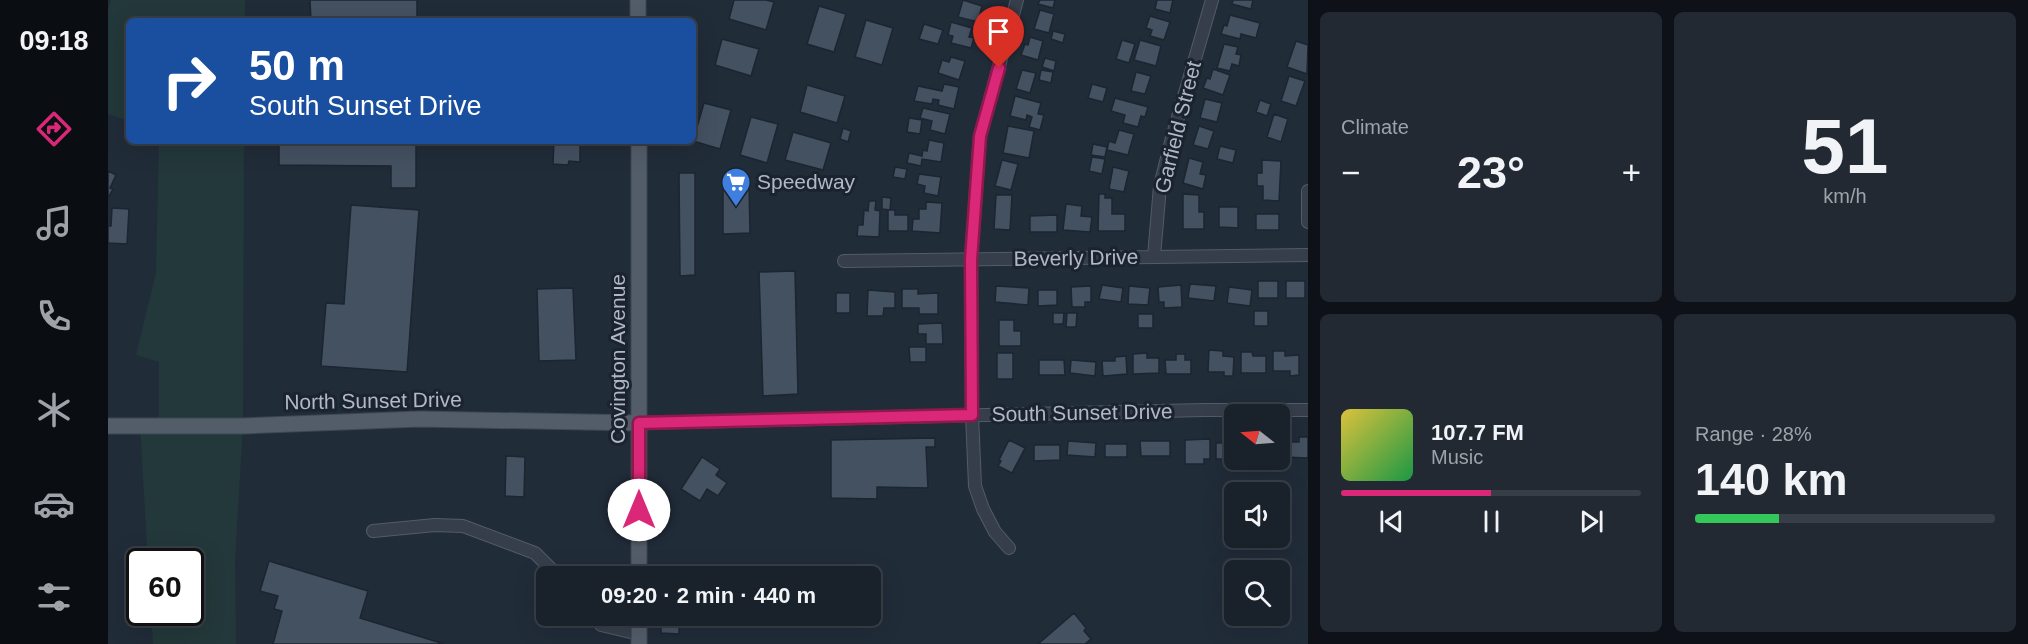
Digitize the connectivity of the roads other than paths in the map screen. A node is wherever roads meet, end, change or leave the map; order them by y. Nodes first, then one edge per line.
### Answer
1 (638, 0) edge
2 (1017, 0) edge
3 (1212, 0) edge
4 (638, 18) edge
5 (639, 144) edge
6 (1308, 191) edge
7 (1308, 222) edge
8 (1308, 255) edge
9 (1154, 257) junction
10 (971, 260) junction
11 (844, 261) dead end
12 (1308, 410) edge
13 (972, 415) junction
14 (639, 423) junction
15 (108, 426) edge
16 (373, 531) dead end
17 (1009, 548) dead end
18 (548, 566) edge
19 (639, 566) edge
20 (604, 626) edge
21 (639, 639) edge

1 - 4 main road
2 - 10 street
3 - 9 street, Garfield Street
5 - 14 main road, Covington Avenue
6 - 7 street
8 - 9 street, Beverly Drive
9 - 10 street, Beverly Drive
10 - 11 street, Beverly Drive
10 - 13 street
12 - 13 street, South Sunset Drive
13 - 14 street, South Sunset Drive
13 - 17 street
14 - 15 main road, North Sunset Drive
14 - 19 main road, Covington Avenue
16 - 18 street
20 - 21 street

